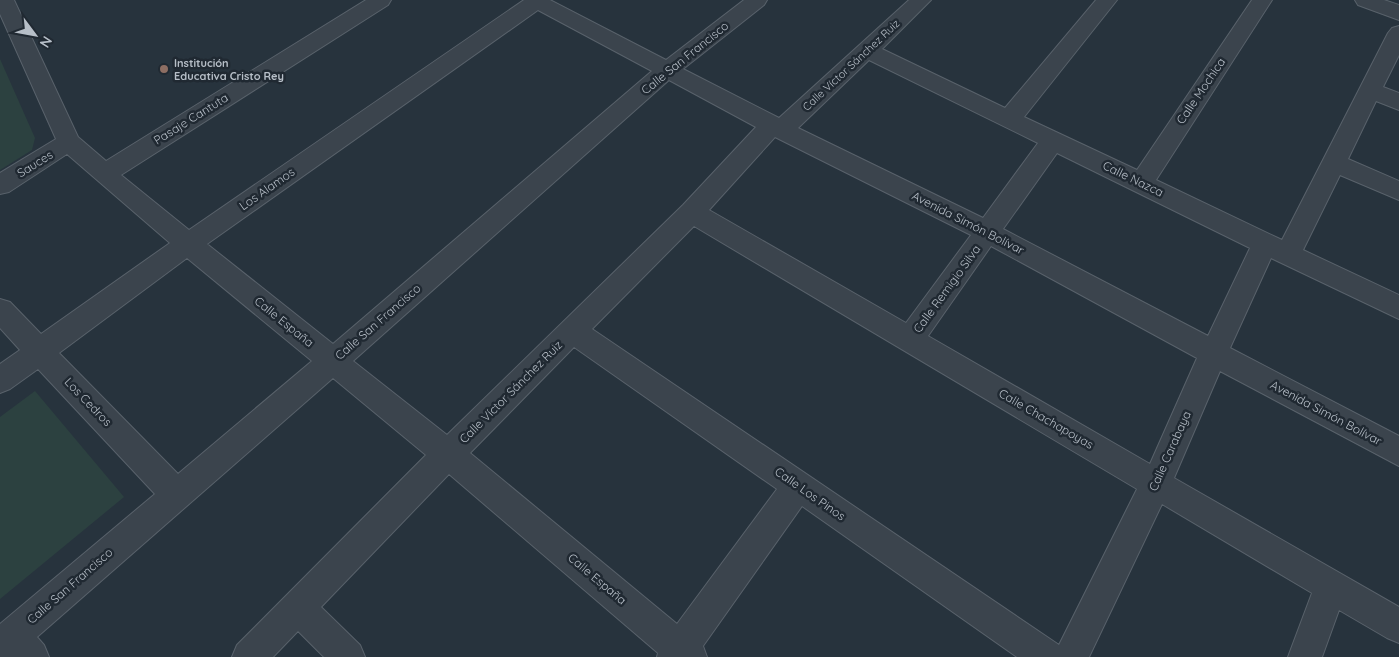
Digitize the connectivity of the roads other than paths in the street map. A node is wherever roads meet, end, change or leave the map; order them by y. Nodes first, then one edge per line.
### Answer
1 (4, 0) edge
2 (381, 0) edge
3 (921, 0) edge
4 (1107, 0) edge
5 (1262, 0) edge
6 (1364, 0) edge
7 (536, 1) edge
8 (753, 1) edge
9 (1399, 13) edge
10 (8, 32) edge
11 (1399, 33) edge
12 (866, 50) junction
13 (667, 70) junction
14 (1370, 90) junction
15 (1399, 102) edge
16 (1009, 119) junction
17 (777, 128) junction
18 (1053, 140) junction
19 (69, 142) junction
20 (1334, 163) junction
21 (104, 174) junction
22 (1141, 183) junction
23 (0, 185) edge
24 (1399, 191) edge
25 (692, 212) junction
26 (987, 232) junction
27 (188, 244) junction
28 (1277, 249) junction
29 (1399, 308) edge
30 (0, 310) edge
31 (573, 331) junction
32 (910, 340) junction
33 (40, 351) junction
34 (1214, 352) junction
35 (333, 361) junction
36 (0, 380) edge
37 (1399, 452) edge
38 (448, 454) junction
39 (1156, 484) junction
40 (798, 486) junction
41 (177, 495) junction
42 (1331, 587) junction
43 (298, 608) junction
44 (1399, 626) edge
45 (15, 646) edge
46 (681, 654) edge
47 (249, 657) edge
48 (348, 657) edge
49 (1047, 657) edge
50 (1071, 657) edge
51 (1305, 657) edge

1 - 10 street, Calle España
2 - 21 street, Pasaje Cantuta
3 - 12 street, Calle Víctor Sánchez Ruiz
4 - 16 street
5 - 22 street, Calle Mochica
6 - 9 street
7 - 13 street, Avenida Simón Bolívar
7 - 27 street, Los Alamos
8 - 13 street, Calle San Francisco
10 - 19 street, Calle España
11 - 14 street, Calle Carabaya
12 - 16 street, Calle Nazca
12 - 17 street, Calle Víctor Sánchez Ruiz
13 - 17 street, Avenida Simón Bolívar
13 - 35 street, Calle San Francisco
14 - 15 street
14 - 20 street, Calle Carabaya
16 - 18 street, Calle Nazca
17 - 25 street, Calle Víctor Sánchez Ruiz
17 - 26 street, Avenida Simón Bolívar
18 - 22 street, Calle Nazca
18 - 26 street, Calle Remigio Silva
19 - 21 street, Calle España
19 - 23 street, Sauces
20 - 24 street
20 - 28 street, Calle Carabaya
21 - 27 street, Calle España
22 - 28 street, Calle Nazca
25 - 31 street, Calle Víctor Sánchez Ruiz
25 - 32 street, Calle Chachapoyas
26 - 32 street, Calle Remigio Silva
26 - 34 street, Avenida Simón Bolívar
27 - 33 street, Los Alamos
27 - 35 street, Calle España
28 - 29 street, Calle Nazca
28 - 34 street, Calle Carabaya
30 - 33 street, Los Cedros
31 - 38 street, Calle Víctor Sánchez Ruiz
31 - 40 street, Calle Los Pinos
32 - 39 street, Calle Chachapoyas
33 - 36 street, Los Alamos
33 - 41 street, Los Cedros
34 - 37 street, Avenida Simón Bolívar
34 - 39 street, Calle Carabaya
35 - 38 street, Calle España
35 - 41 street, Calle San Francisco
38 - 43 street, Calle Víctor Sánchez Ruiz
38 - 46 street, Calle España
39 - 42 street, Calle Chachapoyas
39 - 50 street, Calle Carabaya
40 - 46 street
40 - 49 street, Calle Los Pinos
41 - 45 street, Calle San Francisco
42 - 44 street, Calle Chachapoyas
42 - 51 street
43 - 47 street, Calle Víctor Sánchez Ruiz
43 - 48 street

